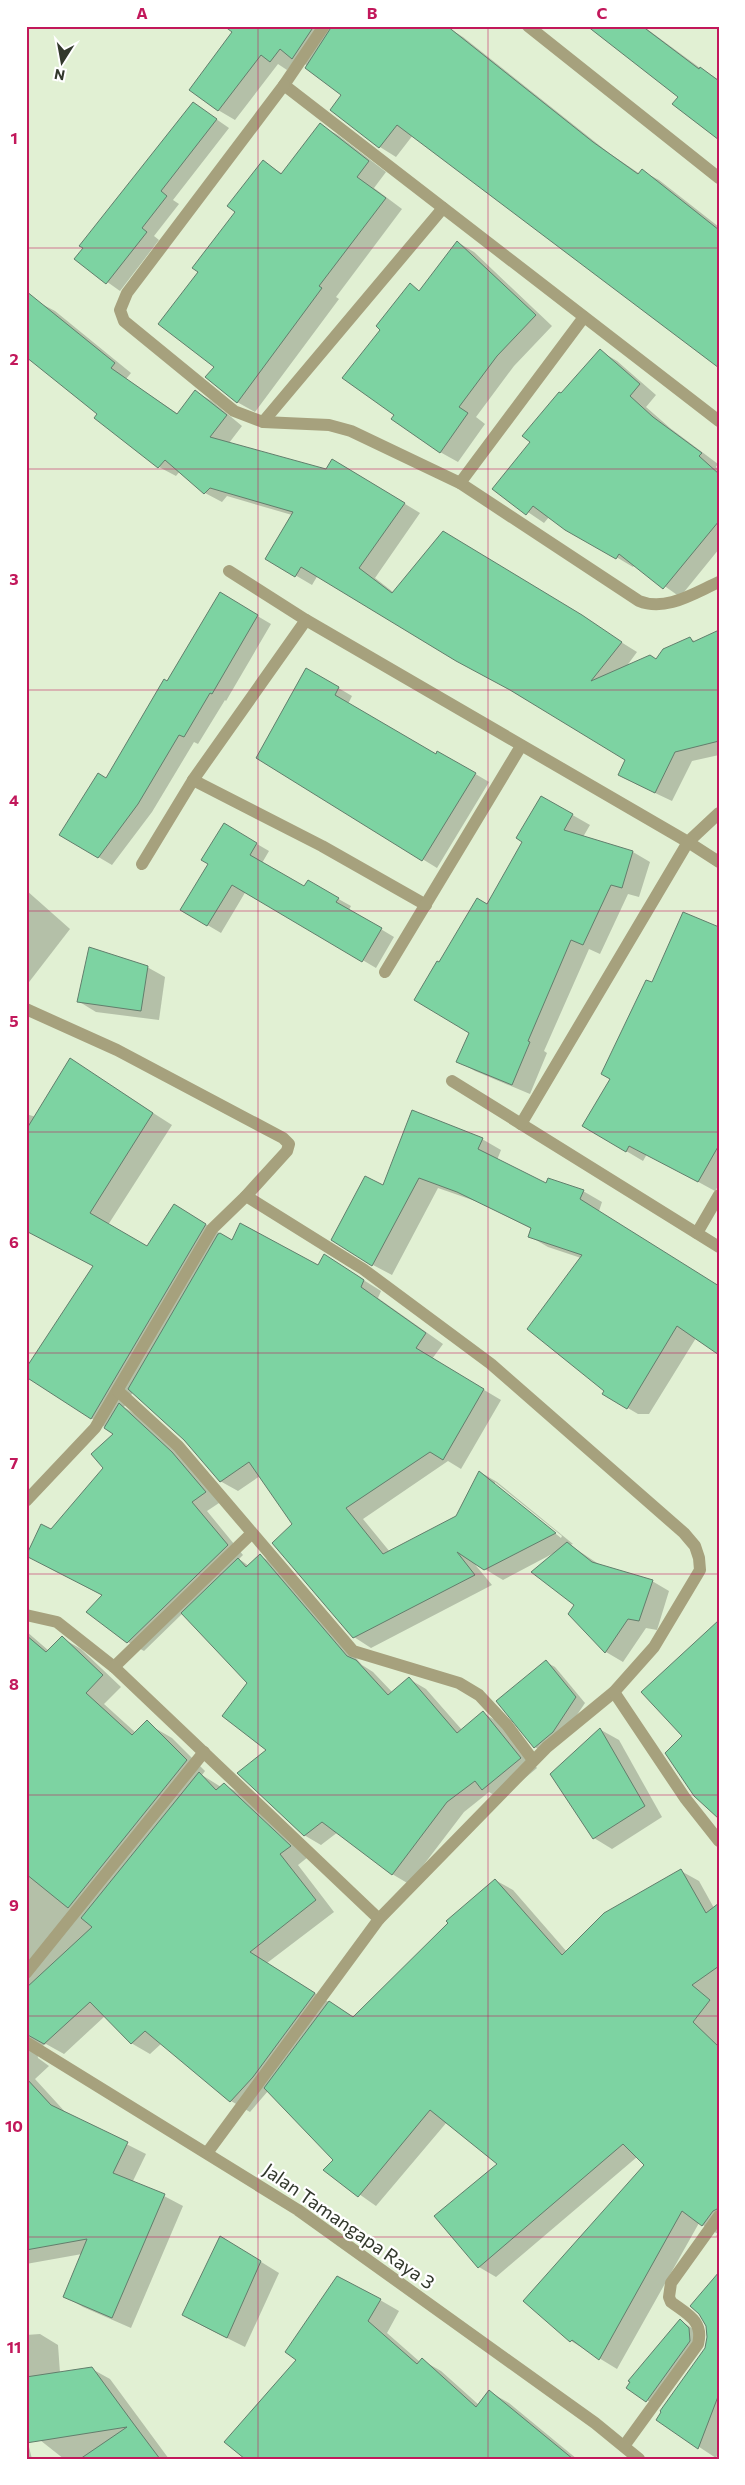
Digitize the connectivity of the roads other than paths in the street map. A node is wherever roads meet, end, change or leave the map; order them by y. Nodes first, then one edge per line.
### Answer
1 (324, 26) edge
2 (528, 26) edge
3 (284, 85) junction
4 (719, 178) edge
5 (443, 208) junction
6 (584, 317) junction
7 (719, 421) edge
8 (263, 422) junction
9 (460, 483) junction
10 (229, 571) dead end
11 (719, 582) edge
12 (306, 620) junction
13 (522, 746) junction
14 (193, 780) junction
15 (719, 813) edge
16 (688, 842) junction
17 (719, 862) edge
18 (142, 864) dead end
19 (426, 904) junction
20 (385, 972) dead end
21 (26, 1010) edge
22 (452, 1081) dead end
23 (521, 1124) junction
24 (719, 1195) edge
25 (246, 1196) junction
26 (697, 1233) junction
27 (719, 1247) edge
28 (118, 1391) junction
29 (26, 1501) edge
30 (251, 1534) junction
31 (26, 1615) edge
32 (114, 1667) junction
33 (614, 1692) junction
34 (204, 1752) junction
35 (533, 1760) junction
36 (719, 1841) edge
37 (379, 1918) junction
38 (26, 1974) edge
39 (26, 2042) edge
40 (207, 2153) junction
41 (719, 2216) edge
42 (624, 2446) junction
43 (640, 2459) edge

1 - 3 street
2 - 4 street
3 - 5 street
3 - 8 street
5 - 6 street
5 - 8 street
6 - 7 street
6 - 9 street
8 - 9 street
9 - 11 street
10 - 12 street
12 - 13 street
12 - 14 street
13 - 16 street
13 - 19 street
14 - 18 street
14 - 19 street
15 - 16 street
16 - 17 street
16 - 23 street
19 - 20 street
21 - 25 street
22 - 23 street
23 - 26 street
24 - 26 street
25 - 28 street
25 - 33 street
26 - 27 street
28 - 29 street
28 - 30 street
30 - 32 street
30 - 35 street
31 - 32 street
32 - 34 street
33 - 35 street
33 - 36 street
34 - 37 street
34 - 38 street
35 - 37 street
37 - 40 street
39 - 40 street, Jalan Tamangapa Raya 3
40 - 42 street, Jalan Tamangapa Raya 3
41 - 42 street
42 - 43 street, Jalan Tamangapa Raya 3

